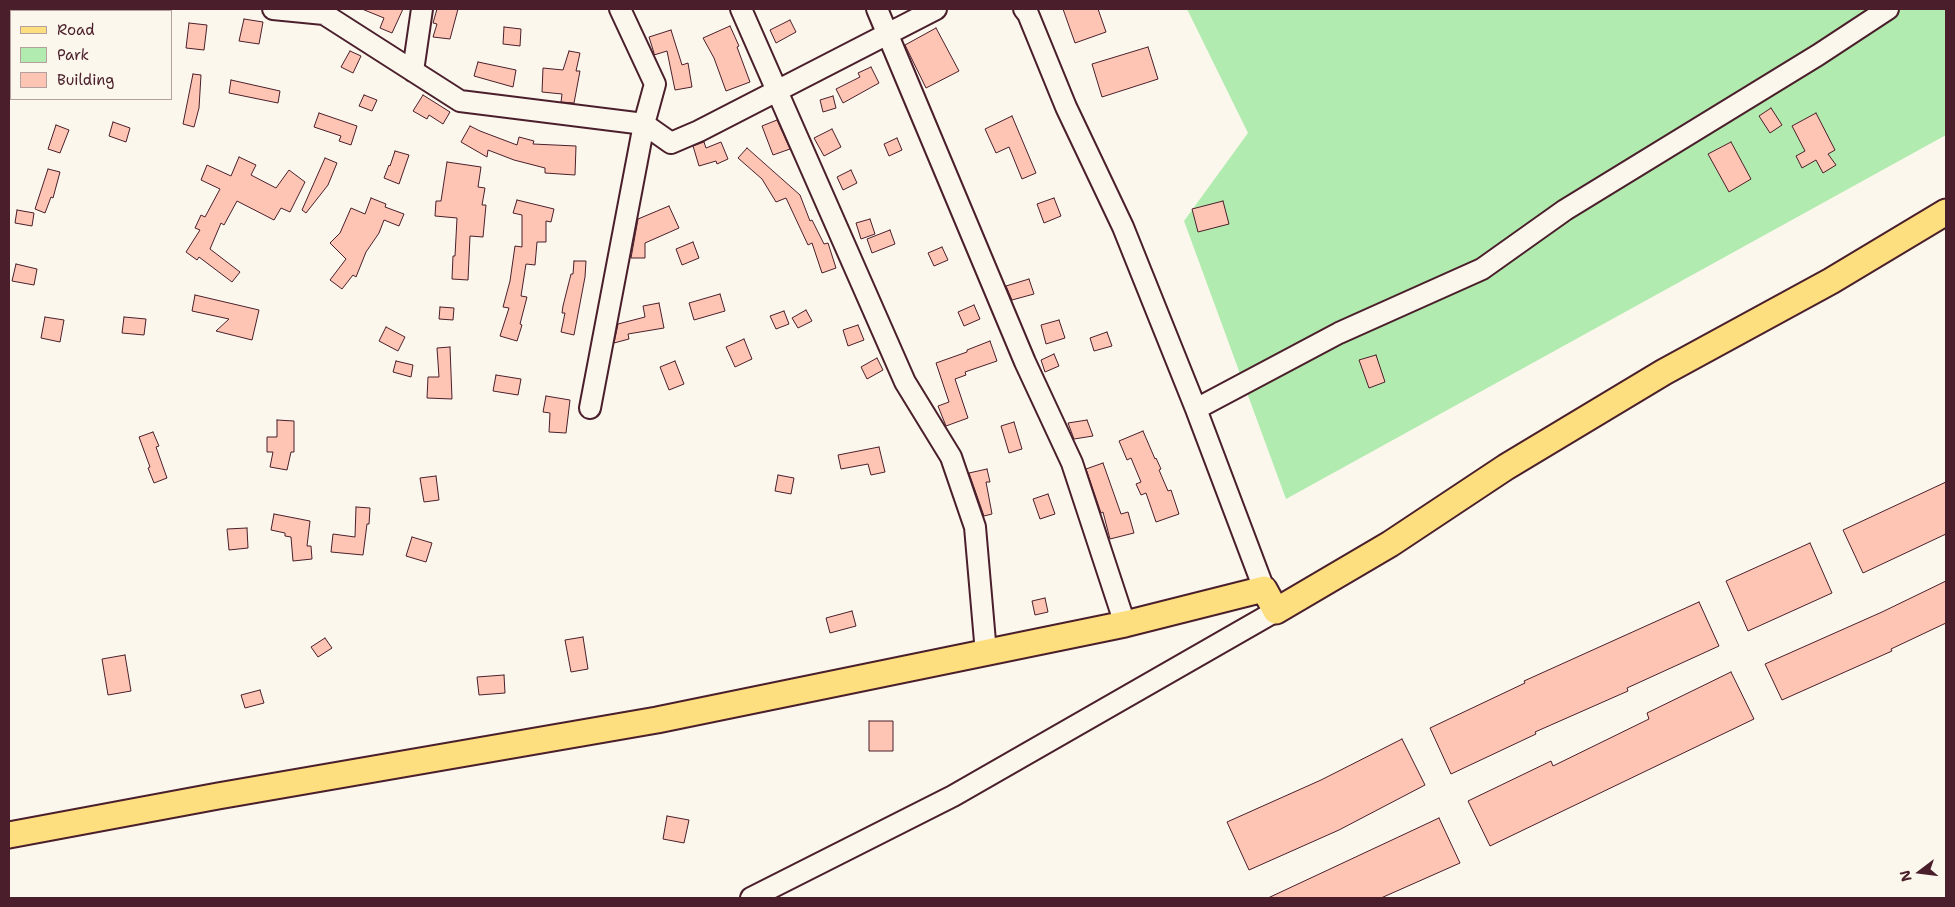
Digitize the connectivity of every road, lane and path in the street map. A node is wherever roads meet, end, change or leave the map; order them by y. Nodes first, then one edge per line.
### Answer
1 (273, 9) edge
2 (422, 9) edge
3 (620, 9) edge
4 (741, 9) edge
5 (877, 9) edge
6 (936, 9) edge
7 (1024, 9) edge
8 (1888, 9) edge
9 (888, 34) junction
10 (413, 71) junction
11 (777, 90) junction
12 (644, 124) junction
13 (1946, 212) edge
14 (590, 408) dead end
15 (1196, 409) junction
16 (1264, 589) junction
17 (1276, 612) junction
18 (1125, 624) junction
19 (986, 653) junction
20 (9, 835) edge
21 (752, 898) edge

1 - 10 street
2 - 10 street
3 - 12 street
4 - 11 street
5 - 9 street
6 - 9 street
7 - 15 street
8 - 15 street
9 - 11 street
9 - 18 street
10 - 12 street
11 - 12 street
11 - 19 street
12 - 14 street
13 - 17 main road
15 - 16 street
16 - 17 main road
16 - 18 main road
17 - 21 street
18 - 19 main road
19 - 20 main road

